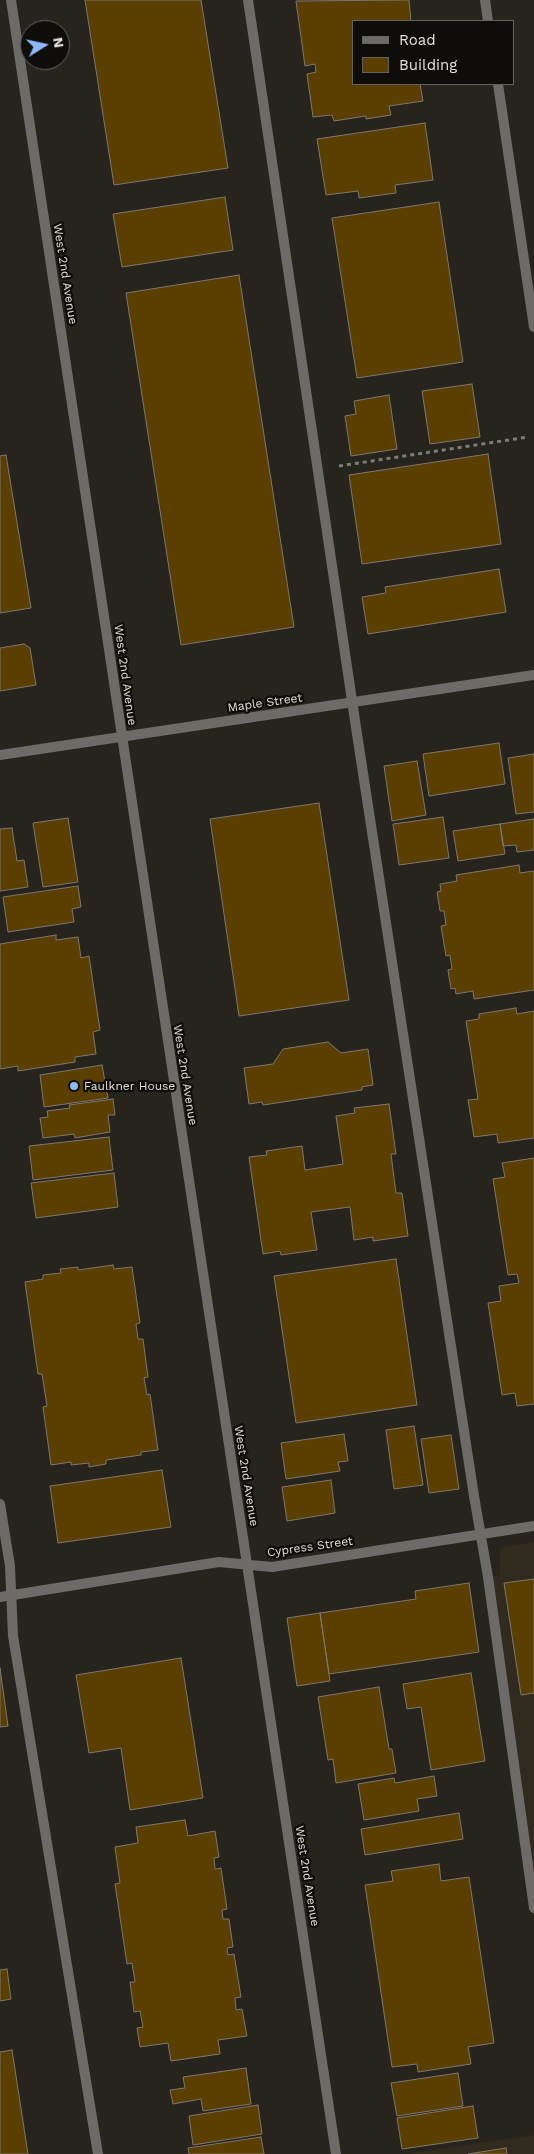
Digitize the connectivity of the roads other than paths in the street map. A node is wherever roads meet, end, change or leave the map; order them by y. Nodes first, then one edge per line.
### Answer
1 (11, 0) edge
2 (248, 0) edge
3 (485, 0) edge
4 (488, 20) edge
5 (498, 85) edge
6 (534, 327) edge
7 (534, 675) edge
8 (353, 702) junction
9 (122, 737) junction
10 (0, 755) edge
11 (0, 1504) edge
12 (534, 1526) edge
13 (480, 1533) junction
14 (247, 1564) junction
15 (11, 1596) junction
16 (0, 1597) edge
17 (534, 1908) edge
18 (98, 2154) edge
19 (336, 2154) edge

1 - 9 street, West 2nd Avenue
2 - 8 street
3 - 4 street
5 - 6 street
7 - 8 street, Maple Street
8 - 9 street, Maple Street
8 - 13 street
9 - 10 street, Maple Street
9 - 14 street, West 2nd Avenue
11 - 15 street
12 - 13 street, Cypress Street
13 - 14 street, Cypress Street
13 - 17 street
14 - 15 street, Cypress Street
14 - 19 street, West 2nd Avenue
15 - 16 street, Cypress Street
15 - 18 street

